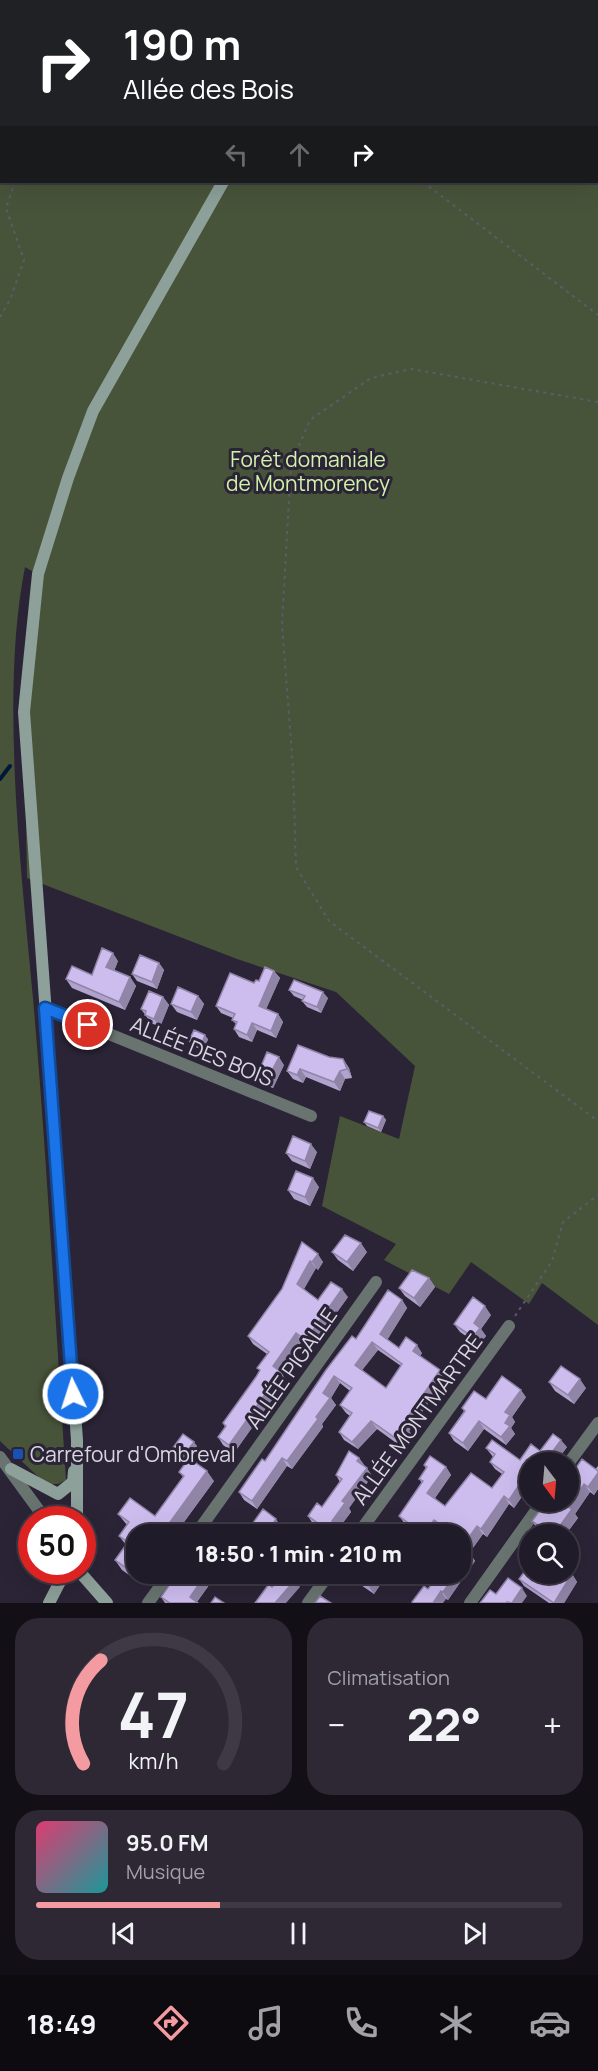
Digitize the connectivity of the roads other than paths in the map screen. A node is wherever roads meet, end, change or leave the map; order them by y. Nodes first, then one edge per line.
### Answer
1 (222, 183) edge
2 (45, 1008) junction
3 (311, 1116) dead end
4 (376, 1282) dead end
5 (508, 1326) road end
6 (598, 1423) edge
7 (77, 1440) junction
8 (577, 1452) edge
9 (0, 1457) edge
10 (11, 1469) junction
11 (36, 1506) edge
12 (77, 1506) edge
13 (535, 1512) edge
14 (203, 1524) edge
15 (365, 1524) edge
16 (59, 1584) edge
17 (90, 1584) edge
18 (162, 1584) edge
19 (322, 1584) edge
20 (49, 1603) edge
21 (106, 1603) edge
22 (148, 1603) edge
23 (308, 1603) edge
24 (470, 1603) edge

1 - 2 main road
2 - 3 street, ALLÉE DES BOIS
2 - 7 main road
4 - 14 street, ALLÉE PIGALLE
5 - 15 street, ALLÉE MONTMARTRE
6 - 8 street
7 - 10 main road
7 - 12 main road
9 - 10 street
10 - 11 street
13 - 24 street
16 - 20 main road
17 - 21 main road
18 - 22 street
19 - 23 street

